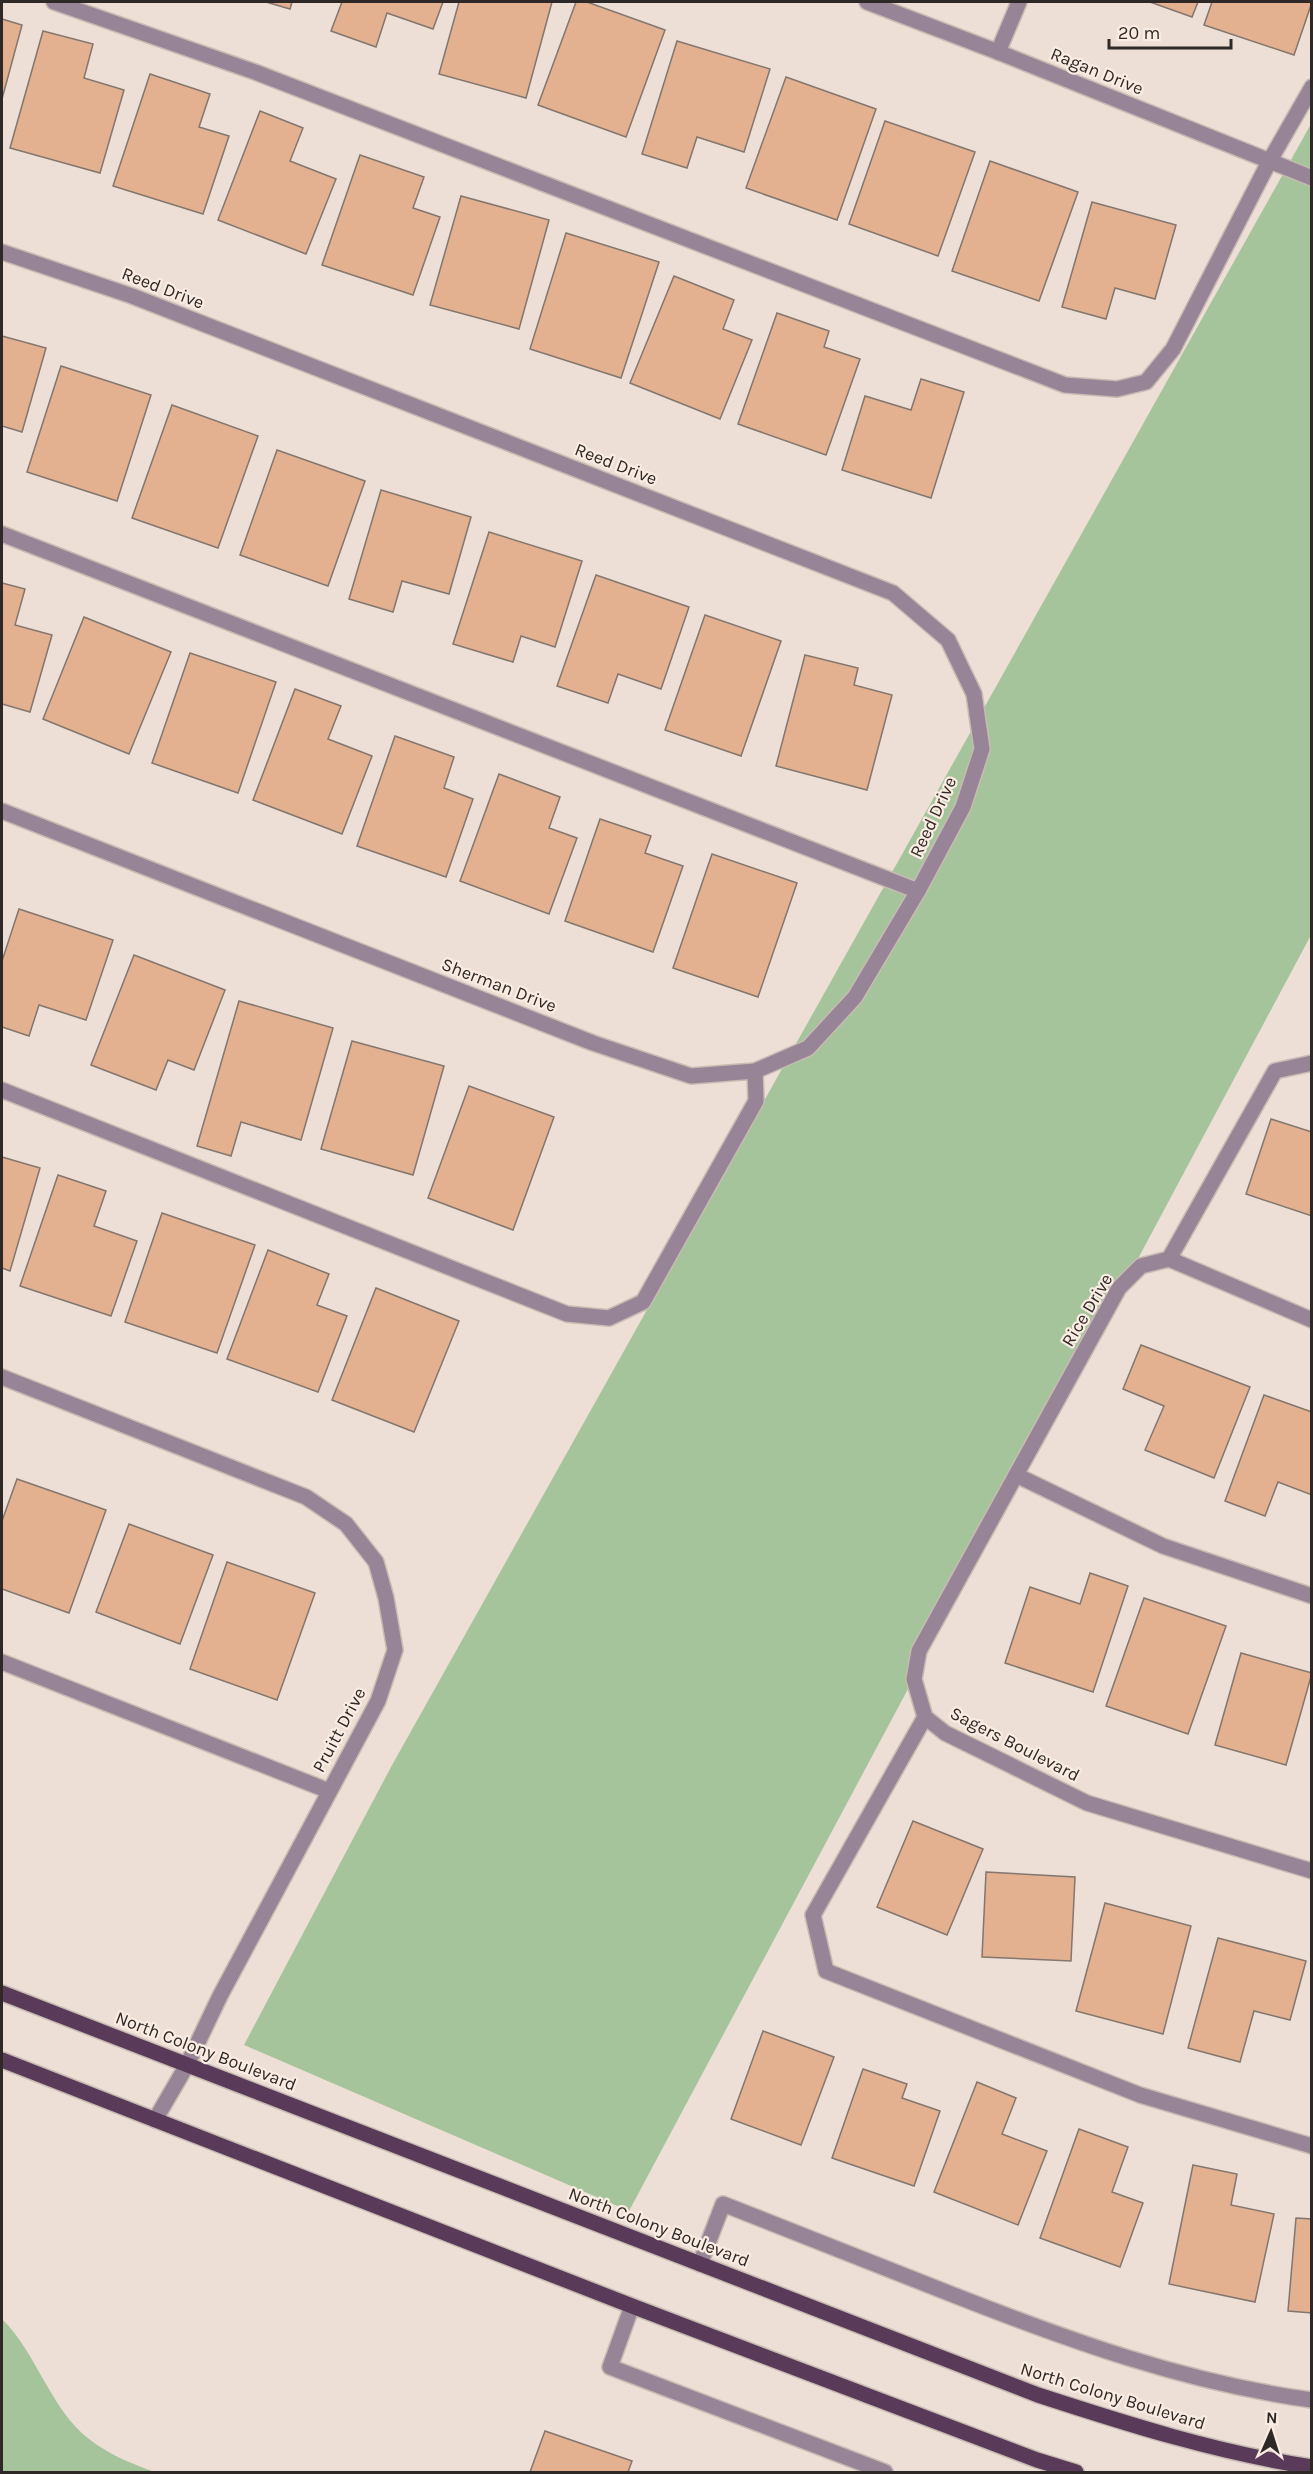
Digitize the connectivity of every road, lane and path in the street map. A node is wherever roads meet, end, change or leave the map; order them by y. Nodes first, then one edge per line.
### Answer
1 (54, 2) edge
2 (867, 2) edge
3 (1019, 2) edge
4 (998, 52) junction
5 (1311, 87) edge
6 (1269, 162) junction
7 (1311, 178) edge
8 (2, 252) edge
9 (2, 534) edge
10 (2, 811) edge
11 (918, 891) junction
12 (1311, 1063) edge
13 (755, 1071) junction
14 (2, 1090) edge
15 (1169, 1259) junction
16 (1311, 1320) edge
17 (2, 1377) edge
18 (1016, 1475) junction
19 (1311, 1596) edge
20 (2, 1662) edge
21 (925, 1717) junction
22 (329, 1791) junction
23 (1311, 1871) edge
24 (2, 1993) edge
25 (2, 2060) edge
26 (187, 2065) junction
27 (155, 2120) junction
28 (1311, 2146) edge
29 (700, 2264) junction
30 (632, 2306) junction
31 (1311, 2400) edge
32 (1311, 2467) edge
33 (885, 2472) edge
34 (1076, 2472) edge

1 - 6 street
2 - 4 street, Ragan Drive
3 - 4 street
4 - 6 street, Ragan Drive
5 - 6 street
6 - 7 street, Ragan Drive
8 - 11 street, Reed Drive
9 - 11 street
10 - 13 street, Sherman Drive
11 - 13 street, Sherman Drive
12 - 15 street
13 - 14 street
15 - 16 street
15 - 18 street, Rice Drive
17 - 22 street, Pruitt Drive
18 - 19 street
18 - 21 street, Sagers Boulevard
20 - 22 street
21 - 23 street, Sagers Boulevard
21 - 28 street
22 - 26 street, Pruitt Drive
24 - 26 main road, North Colony Boulevard
25 - 27 main road
26 - 27 street, Pruitt Drive
26 - 29 main road, North Colony Boulevard
27 - 30 main road
29 - 31 street
29 - 32 main road, North Colony Boulevard
30 - 33 street
30 - 34 main road

